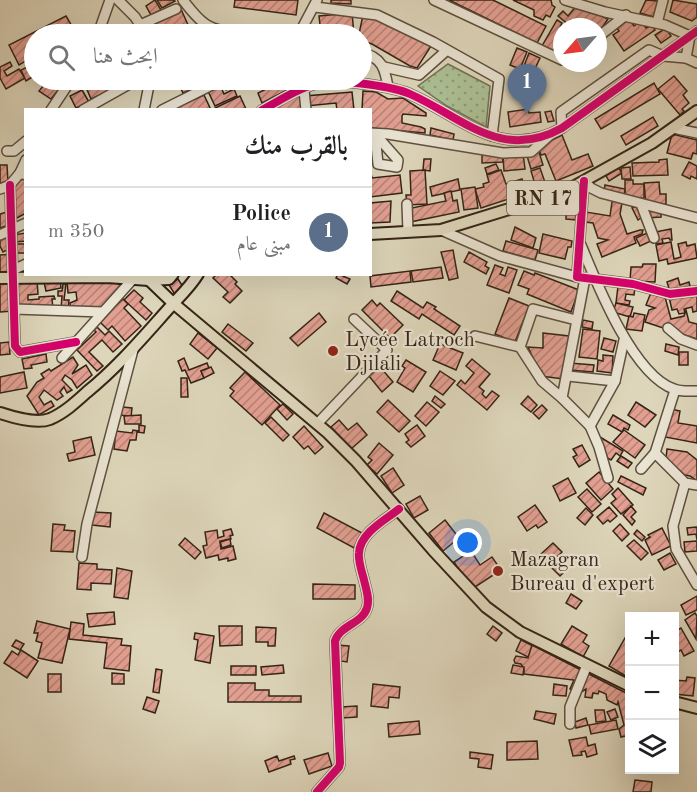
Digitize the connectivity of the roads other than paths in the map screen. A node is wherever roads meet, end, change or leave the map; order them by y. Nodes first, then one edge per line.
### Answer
1 (110, 0) edge
2 (118, 0) edge
3 (183, 0) edge
4 (434, 0) edge
5 (565, 0) edge
6 (663, 0) edge
7 (316, 4) edge
8 (176, 9) dead end
9 (626, 15) junction
10 (657, 23) junction
11 (102, 24) edge
12 (138, 24) edge
13 (155, 24) edge
14 (204, 24) edge
15 (305, 24) edge
16 (607, 30) edge
17 (694, 34) edge
18 (446, 51) junction
19 (553, 56) edge
20 (663, 56) junction
21 (372, 57) edge
22 (686, 58) junction
23 (697, 63) edge
24 (384, 67) junction
25 (372, 85) edge
26 (388, 87) junction
27 (64, 90) edge
28 (120, 90) edge
29 (148, 90) edge
30 (202, 90) edge
31 (294, 90) edge
32 (304, 90) edge
33 (52, 108) edge
34 (87, 108) edge
35 (144, 108) edge
36 (166, 108) edge
37 (265, 108) edge
38 (306, 108) edge
39 (697, 111) edge
40 (673, 128) junction
41 (697, 133) edge
42 (551, 134) junction
43 (372, 135) edge
44 (492, 136) junction
45 (24, 143) edge
46 (7, 151) dead end
47 (23, 174) edge
48 (584, 181) junction
49 (10, 185) junction
50 (0, 189) edge
51 (407, 204) dead end
52 (641, 204) junction
53 (697, 218) edge
54 (24, 224) edge
55 (11, 230) junction
56 (441, 230) junction
57 (408, 231) junction
58 (372, 234) edge
59 (0, 235) edge
60 (654, 238) dead end
61 (580, 243) junction
62 (24, 266) edge
63 (13, 274) junction
64 (24, 274) edge
65 (108, 276) edge
66 (169, 276) edge
67 (197, 276) edge
68 (0, 278) edge
69 (585, 278) junction
70 (132, 280) junction
71 (149, 280) junction
72 (697, 291) edge
73 (173, 303) junction
74 (14, 309) junction
75 (103, 312) junction
76 (354, 319) dead end
77 (576, 320) junction
78 (668, 328) dead end
79 (476, 336) dead end
80 (624, 340) junction
81 (76, 342) junction
82 (697, 345) edge
83 (520, 347) junction
84 (133, 350) junction
85 (62, 358) dead end
86 (568, 376) junction
87 (615, 381) junction
88 (675, 390) junction
89 (697, 391) edge
90 (562, 398) junction
91 (0, 413) edge
92 (317, 424) junction
93 (590, 426) junction
94 (655, 453) junction
95 (640, 470) dead end
96 (608, 478) dead end
97 (685, 483) junction
98 (697, 485) edge
99 (399, 509) junction
100 (82, 557) dead end
101 (697, 585) edge
102 (587, 665) junction
103 (625, 684) edge
104 (679, 703) edge
105 (697, 708) edge
106 (570, 724) dead end
107 (317, 792) edge

1 - 11 street
2 - 12 street
3 - 14 street
4 - 19 street
5 - 9 street
6 - 10 street
7 - 15 street
7 - 18 street
8 - 13 street
9 - 10 street
9 - 16 street
10 - 17 street
17 - 20 street
17 - 22 street
18 - 24 street
18 - 44 street
20 - 22 street
20 - 42 street
21 - 24 street
22 - 23 street
24 - 26 street
25 - 26 street
26 - 44 street
27 - 33 street
28 - 34 street
29 - 35 street
30 - 36 street
31 - 37 street
32 - 38 street
39 - 40 main road, RN 17
40 - 41 street
40 - 48 main road, RN 17
42 - 43 street
42 - 44 street
45 - 46 street
47 - 49 street
48 - 52 street
48 - 56 main road, RN 17
48 - 61 street
49 - 50 street
49 - 55 street
51 - 57 street
52 - 53 street
52 - 60 street
54 - 55 street
55 - 59 street
55 - 63 street
56 - 57 main road, RN 17
56 - 69 street
57 - 58 main road, RN 17
61 - 69 street
61 - 69 street
62 - 63 street
63 - 64 main road
63 - 68 main road
63 - 74 street
65 - 70 main road
66 - 71 main road
67 - 73 main road
69 - 72 street
69 - 77 street
69 - 80 street
70 - 71 main road
70 - 75 street
71 - 73 main road
73 - 84 main road
73 - 92 main road
74 - 75 street
74 - 81 street
75 - 81 street
76 - 92 street
77 - 83 street
77 - 86 street
78 - 82 street
79 - 83 street
80 - 87 street
80 - 88 street
81 - 85 street
83 - 90 street
84 - 91 main road
84 - 100 street
86 - 87 street
86 - 90 street
87 - 93 street
88 - 89 street
88 - 94 street
90 - 93 street
92 - 99 main road
93 - 96 street
94 - 95 street
94 - 97 street
97 - 98 street
97 - 101 street
99 - 102 main road
99 - 107 street
102 - 103 main road
102 - 106 street
104 - 105 main road

